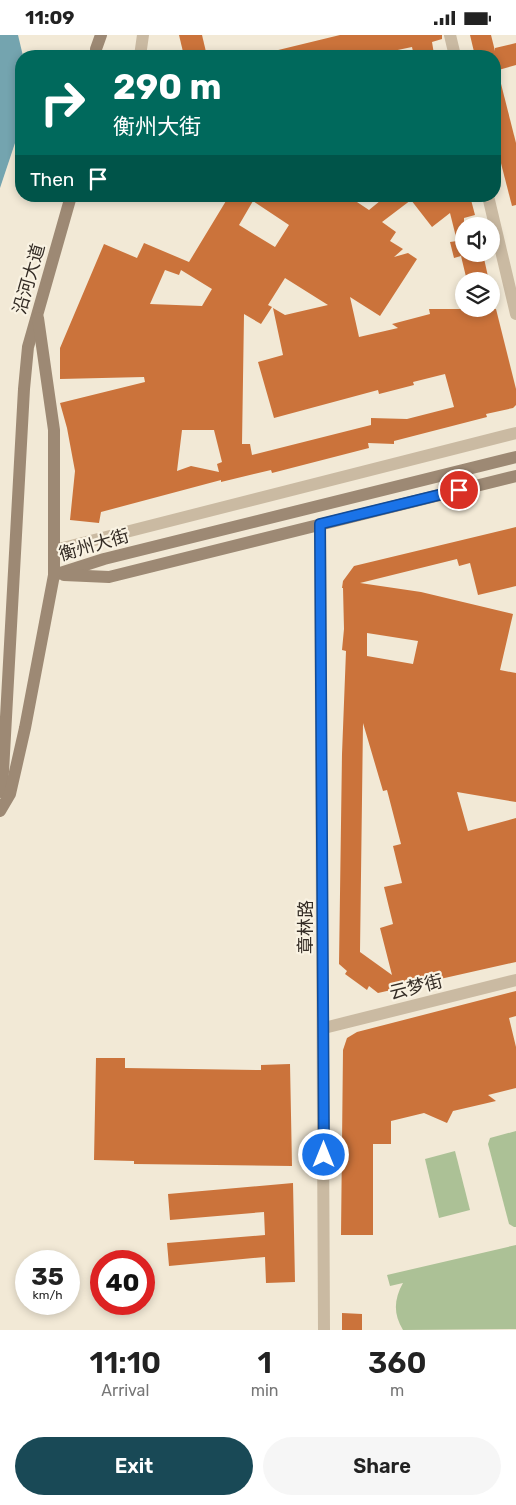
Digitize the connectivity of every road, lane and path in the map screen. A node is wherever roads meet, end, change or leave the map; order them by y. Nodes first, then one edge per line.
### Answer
1 (93, 35) edge
2 (101, 35) edge
3 (143, 35) edge
4 (450, 35) edge
5 (96, 50) edge
6 (97, 50) edge
7 (141, 50) edge
8 (454, 50) edge
9 (69, 202) edge
10 (489, 202) edge
11 (38, 313) junction
12 (516, 314) edge
13 (516, 433) edge
14 (516, 457) edge
15 (516, 476) edge
16 (320, 524) junction
17 (55, 550) junction
18 (54, 575) junction
19 (0, 792) edge
20 (0, 811) edge
21 (516, 979) edge
22 (324, 1028) junction
23 (324, 1330) edge

1 - 5 street
2 - 6 main road
3 - 7 street
4 - 8 street
9 - 11 main road, 沿河大道
10 - 12 street
11 - 17 main road
11 - 19 main road, 沿河大道
13 - 17 street
14 - 18 main road, 衡州大街
15 - 16 main road, 衡州大街
16 - 18 main road, 衡州大街
16 - 22 street, 章林路
17 - 18 main road
18 - 20 main road
21 - 22 street, 云梦街
22 - 23 street, 章林路

